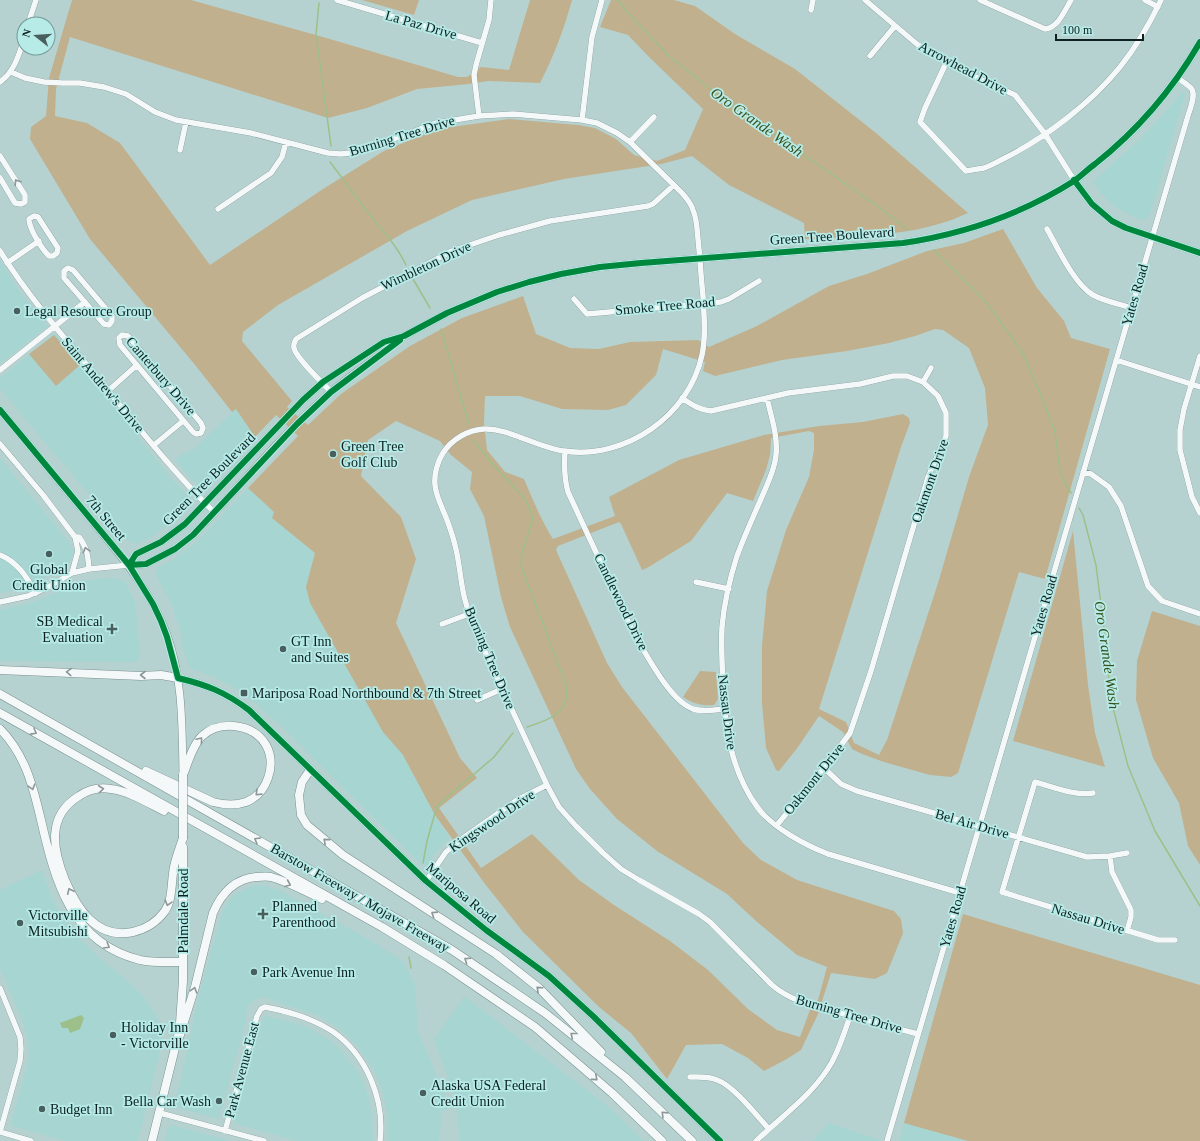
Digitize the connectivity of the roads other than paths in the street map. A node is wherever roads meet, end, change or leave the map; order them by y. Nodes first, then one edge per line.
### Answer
1 (36, 0) edge
2 (337, 0) edge
3 (491, 0) edge
4 (602, 0) edge
5 (813, 0) edge
6 (865, 0) edge
7 (980, 0) edge
8 (1071, 0) edge
9 (1145, 0) edge
10 (1161, 0) edge
11 (1158, 7) junction
12 (811, 10) dead end
13 (31, 16) edge
14 (895, 26) junction
15 (1200, 42) edge
16 (482, 43) junction
17 (19, 56) edge
18 (870, 56) dead end
19 (948, 61) junction
20 (11, 72) junction
21 (1178, 78) junction
22 (0, 82) edge
23 (479, 116) junction
24 (654, 117) dead end
25 (582, 120) junction
26 (186, 122) junction
27 (1045, 134) junction
28 (286, 142) junction
29 (630, 142) junction
30 (180, 150) dead end
31 (0, 156) edge
32 (0, 178) edge
33 (1074, 180) junction
34 (674, 185) junction
35 (6, 187) junction
36 (0, 191) edge
37 (218, 209) dead end
38 (1047, 229) dead end
39 (1152, 237) junction
40 (39, 242) junction
41 (0, 251) edge
42 (1200, 253) edge
43 (700, 258) junction
44 (7, 263) junction
45 (759, 281) dead end
46 (574, 299) dead end
47 (85, 302) junction
48 (704, 304) junction
49 (1131, 308) junction
50 (55, 327) junction
51 (404, 336) junction
52 (1200, 356) edge
53 (1116, 360) junction
54 (137, 365) junction
55 (931, 368) dead end
56 (0, 370) edge
57 (323, 382) junction
58 (924, 382) junction
59 (1191, 384) junction
60 (1200, 387) edge
61 (108, 391) junction
62 (331, 392) junction
63 (682, 398) junction
64 (767, 398) junction
65 (0, 410) edge
66 (183, 421) junction
67 (0, 444) edge
68 (154, 446) junction
69 (565, 451) junction
70 (1083, 472) junction
71 (205, 503) junction
72 (215, 513) junction
73 (1200, 513) edge
74 (75, 537) junction
75 (0, 555) edge
76 (129, 565) junction
77 (89, 569) junction
78 (72, 573) junction
79 (696, 582) dead end
80 (729, 589) junction
81 (36, 593) junction
82 (0, 602) edge
83 (470, 614) junction
84 (1200, 614) edge
85 (442, 624) dead end
86 (0, 670) edge
87 (178, 678) junction
88 (502, 690) junction
89 (0, 694) edge
90 (477, 700) dead end
91 (724, 709) junction
92 (0, 713) edge
93 (0, 729) edge
94 (96, 748) junction
95 (824, 768) junction
96 (310, 770) junction
97 (183, 775) junction
98 (547, 785) junction
99 (1093, 793) dead end
100 (777, 826) junction
101 (979, 827) junction
102 (212, 832) junction
103 (183, 838) junction
104 (1018, 838) junction
105 (1127, 853) dead end
106 (1110, 856) junction
107 (426, 881) junction
108 (960, 893) junction
109 (382, 927) junction
110 (1127, 930) junction
111 (1175, 940) dead end
112 (183, 962) junction
113 (0, 988) edge
114 (850, 1016) junction
115 (918, 1034) junction
116 (178, 1041) junction
117 (625, 1077) junction
118 (690, 1077) dead end
119 (160, 1113) junction
120 (769, 1128) junction
121 (225, 1131) junction
122 (0, 1132) edge
123 (31, 1141) edge
124 (152, 1141) edge
125 (264, 1141) edge
126 (380, 1141) edge
127 (662, 1141) edge
128 (692, 1141) edge
129 (720, 1141) edge
130 (756, 1141) edge
131 (887, 1141) edge

1 - 13 street
2 - 16 street, La Paz Drive
3 - 16 street
4 - 25 street
5 - 12 street
6 - 14 street, Arrowhead Drive
7 - 8 street
9 - 11 street
10 - 11 street
11 - 27 street
14 - 18 street
14 - 19 street, Arrowhead Drive
15 - 21 main road, Green Tree Boulevard
16 - 23 street
17 - 20 street
19 - 27 street, Arrowhead Drive
19 - 27 street
20 - 22 street
20 - 26 street, Burning Tree Drive
21 - 33 main road, Green Tree Boulevard
21 - 39 street, Yates Road
23 - 25 street, Burning Tree Drive
23 - 28 street, Burning Tree Drive
24 - 29 street
25 - 29 street, Burning Tree Drive
26 - 28 street, Burning Tree Drive
26 - 30 street
27 - 33 street, Arrowhead Drive
28 - 37 street
29 - 34 street, Burning Tree Drive
35 -> 31 street
32 - 35 street
33 - 39 main road, Arrowhead Drive
33 - 43 main road, Green Tree Boulevard
34 - 43 street, Burning Tree Drive
34 - 57 street, Wimbleton Drive
35 - 36 street
38 - 49 street
39 - 42 main road, Arrowhead Drive
39 - 49 street, Yates Road
40 - 40 street
40 - 44 street
41 - 44 street, Saint Andrew's Drive
43 - 48 street, Burning Tree Drive
43 - 51 main road, Green Tree Boulevard
44 - 50 street, Saint Andrew's Drive
45 - 48 street, Smoke Tree Road
46 - 48 street, Smoke Tree Road
47 - 47 street
47 - 50 street
48 - 63 street, Burning Tree Drive
49 - 53 street, Yates Road
50 - 56 street
50 - 61 street, Saint Andrew's Drive
51 - 57 main road, Green Tree Boulevard
51 - 62 main road, Green Tree Boulevard
52 - 59 street
53 - 59 street
53 - 70 street, Yates Road
54 - 61 street, Canterbury Drive
54 - 66 street, Canterbury Drive
54 - 66 street, Canterbury Drive
55 - 58 street
57 - 62 street, Wimbleton Drive
57 - 71 main road, Green Tree Boulevard
58 - 64 street, Oakmont Drive
58 - 95 street, Oakmont Drive
59 - 60 street
59 - 73 street
61 - 68 street, Saint Andrew's Drive
62 - 72 main road, Green Tree Boulevard
63 - 64 street, Oakmont Drive
63 - 69 street, Burning Tree Drive
64 - 80 street, Nassau Drive
65 - 76 main road, 7th Street
66 - 68 street, Canterbury Drive
67 - 74 street
68 - 71 street, Saint Andrew's Drive
69 - 83 street, Burning Tree Drive
69 - 91 street, Candlewood Drive
70 - 84 street
70 - 101 street, Yates Road
71 - 72 street, Saint Andrew's Drive
71 - 76 main road, Green Tree Boulevard
72 - 76 main road, Green Tree Boulevard
77 -> 74 street
74 - 78 street
75 - 81 street
76 - 77 street
76 - 87 main road, 7th Street
77 - 78 street
78 - 81 street
79 - 80 street
80 - 91 street, Nassau Drive
81 - 82 street
83 - 85 street
83 - 88 street, Burning Tree Drive
87 -> 86 highway
87 - 96 main road, Mariposa Road
87 - 97 main road, Palmdale Road
88 - 90 street
88 - 98 street, Burning Tree Drive
89 - 94 highway, Barstow Freeway / Mojave Freeway
91 - 100 street, Nassau Drive
92 -> 102 highway, Barstow Freeway / Mojave Freeway
93 -> 112 highway
97 -> 94 highway
117 -> 94 highway, Barstow Freeway / Mojave Freeway
95 - 100 street, Oakmont Drive
95 - 101 street, Bel Air Drive
96 - 107 main road, Mariposa Road
117 -> 96 highway
97 - 103 highway, Palmdale Road, bridge
98 - 107 street, Kingswood Drive
98 - 114 street, Burning Tree Drive
99 - 104 street
100 - 108 street, Nassau Drive
101 - 104 street, Bel Air Drive
101 - 108 street, Yates Road
103 -> 102 highway
102 - 109 highway, Barstow Freeway / Mojave Freeway
103 - 112 highway, Palmdale Road
104 - 106 street, Bel Air Drive
104 - 110 street, Nassau Drive
105 - 106 street, Bel Air Drive
106 - 110 street
107 - 129 main road, Mariposa Road
108 - 115 street, Yates Road
116 -> 109 highway
109 -> 127 highway, Barstow Freeway / Mojave Freeway
110 - 111 street, Nassau Drive
112 - 116 highway, Palmdale Road
113 - 122 street
114 - 115 street, Burning Tree Drive
114 - 120 street
115 - 131 street, Yates Road
116 - 119 highway, Palmdale Road
128 -> 117 highway, Barstow Freeway / Mojave Freeway
118 - 120 street
119 - 121 street
119 - 124 highway, Palmdale Road
120 - 130 street
121 - 125 street
121 - 126 street, Park Avenue East
122 - 123 street

